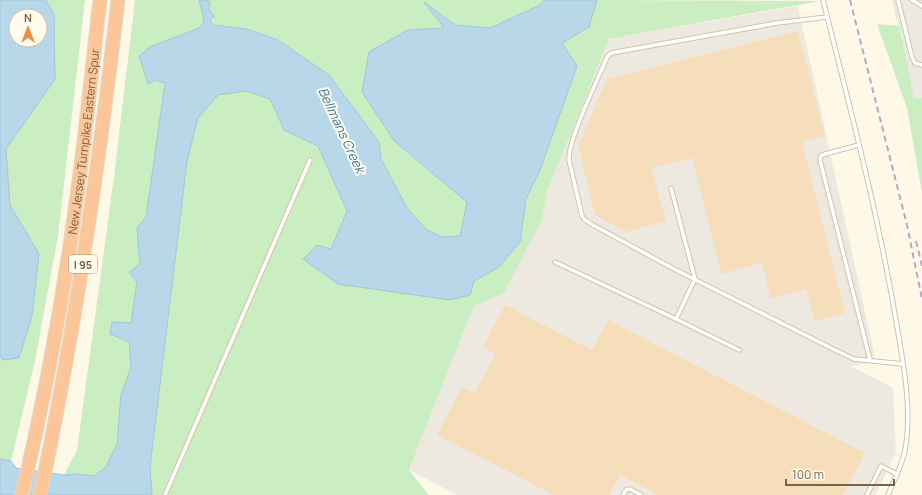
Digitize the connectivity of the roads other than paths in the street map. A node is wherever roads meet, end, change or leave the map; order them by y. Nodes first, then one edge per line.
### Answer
1 (100, 0) edge
2 (118, 0) edge
3 (823, 0) edge
4 (898, 0) edge
5 (912, 0) edge
6 (922, 6) edge
7 (827, 17) junction
8 (102, 64) junction
9 (922, 65) edge
10 (859, 145) junction
11 (310, 160) dead end
12 (671, 188) dead end
13 (556, 262) dead end
14 (694, 279) junction
15 (676, 319) junction
16 (740, 350) dead end
17 (870, 360) junction
18 (903, 364) junction
19 (897, 474) junction
20 (22, 495) edge
21 (40, 495) edge
22 (165, 495) edge
23 (623, 495) edge
24 (641, 495) edge
25 (867, 495) edge
26 (888, 495) edge

1 - 8 highway, New Jersey Turnpike Eastern Spur / I 95
2 - 8 highway, New Jersey Turnpike Eastern Spur / I 95
3 - 7 lane
4 - 9 lane
5 - 6 lane
7 - 10 lane
7 - 14 lane
8 - 20 highway, New Jersey Turnpike Eastern Spur / I 95
8 - 21 highway, New Jersey Turnpike Eastern Spur / I 95
10 - 17 lane
10 - 18 lane
11 - 22 lane
12 - 14 lane
13 - 15 lane
14 - 15 lane
14 - 17 lane
15 - 16 lane
17 - 18 lane
18 - 19 lane
19 - 25 lane
19 - 26 lane
23 - 24 lane

